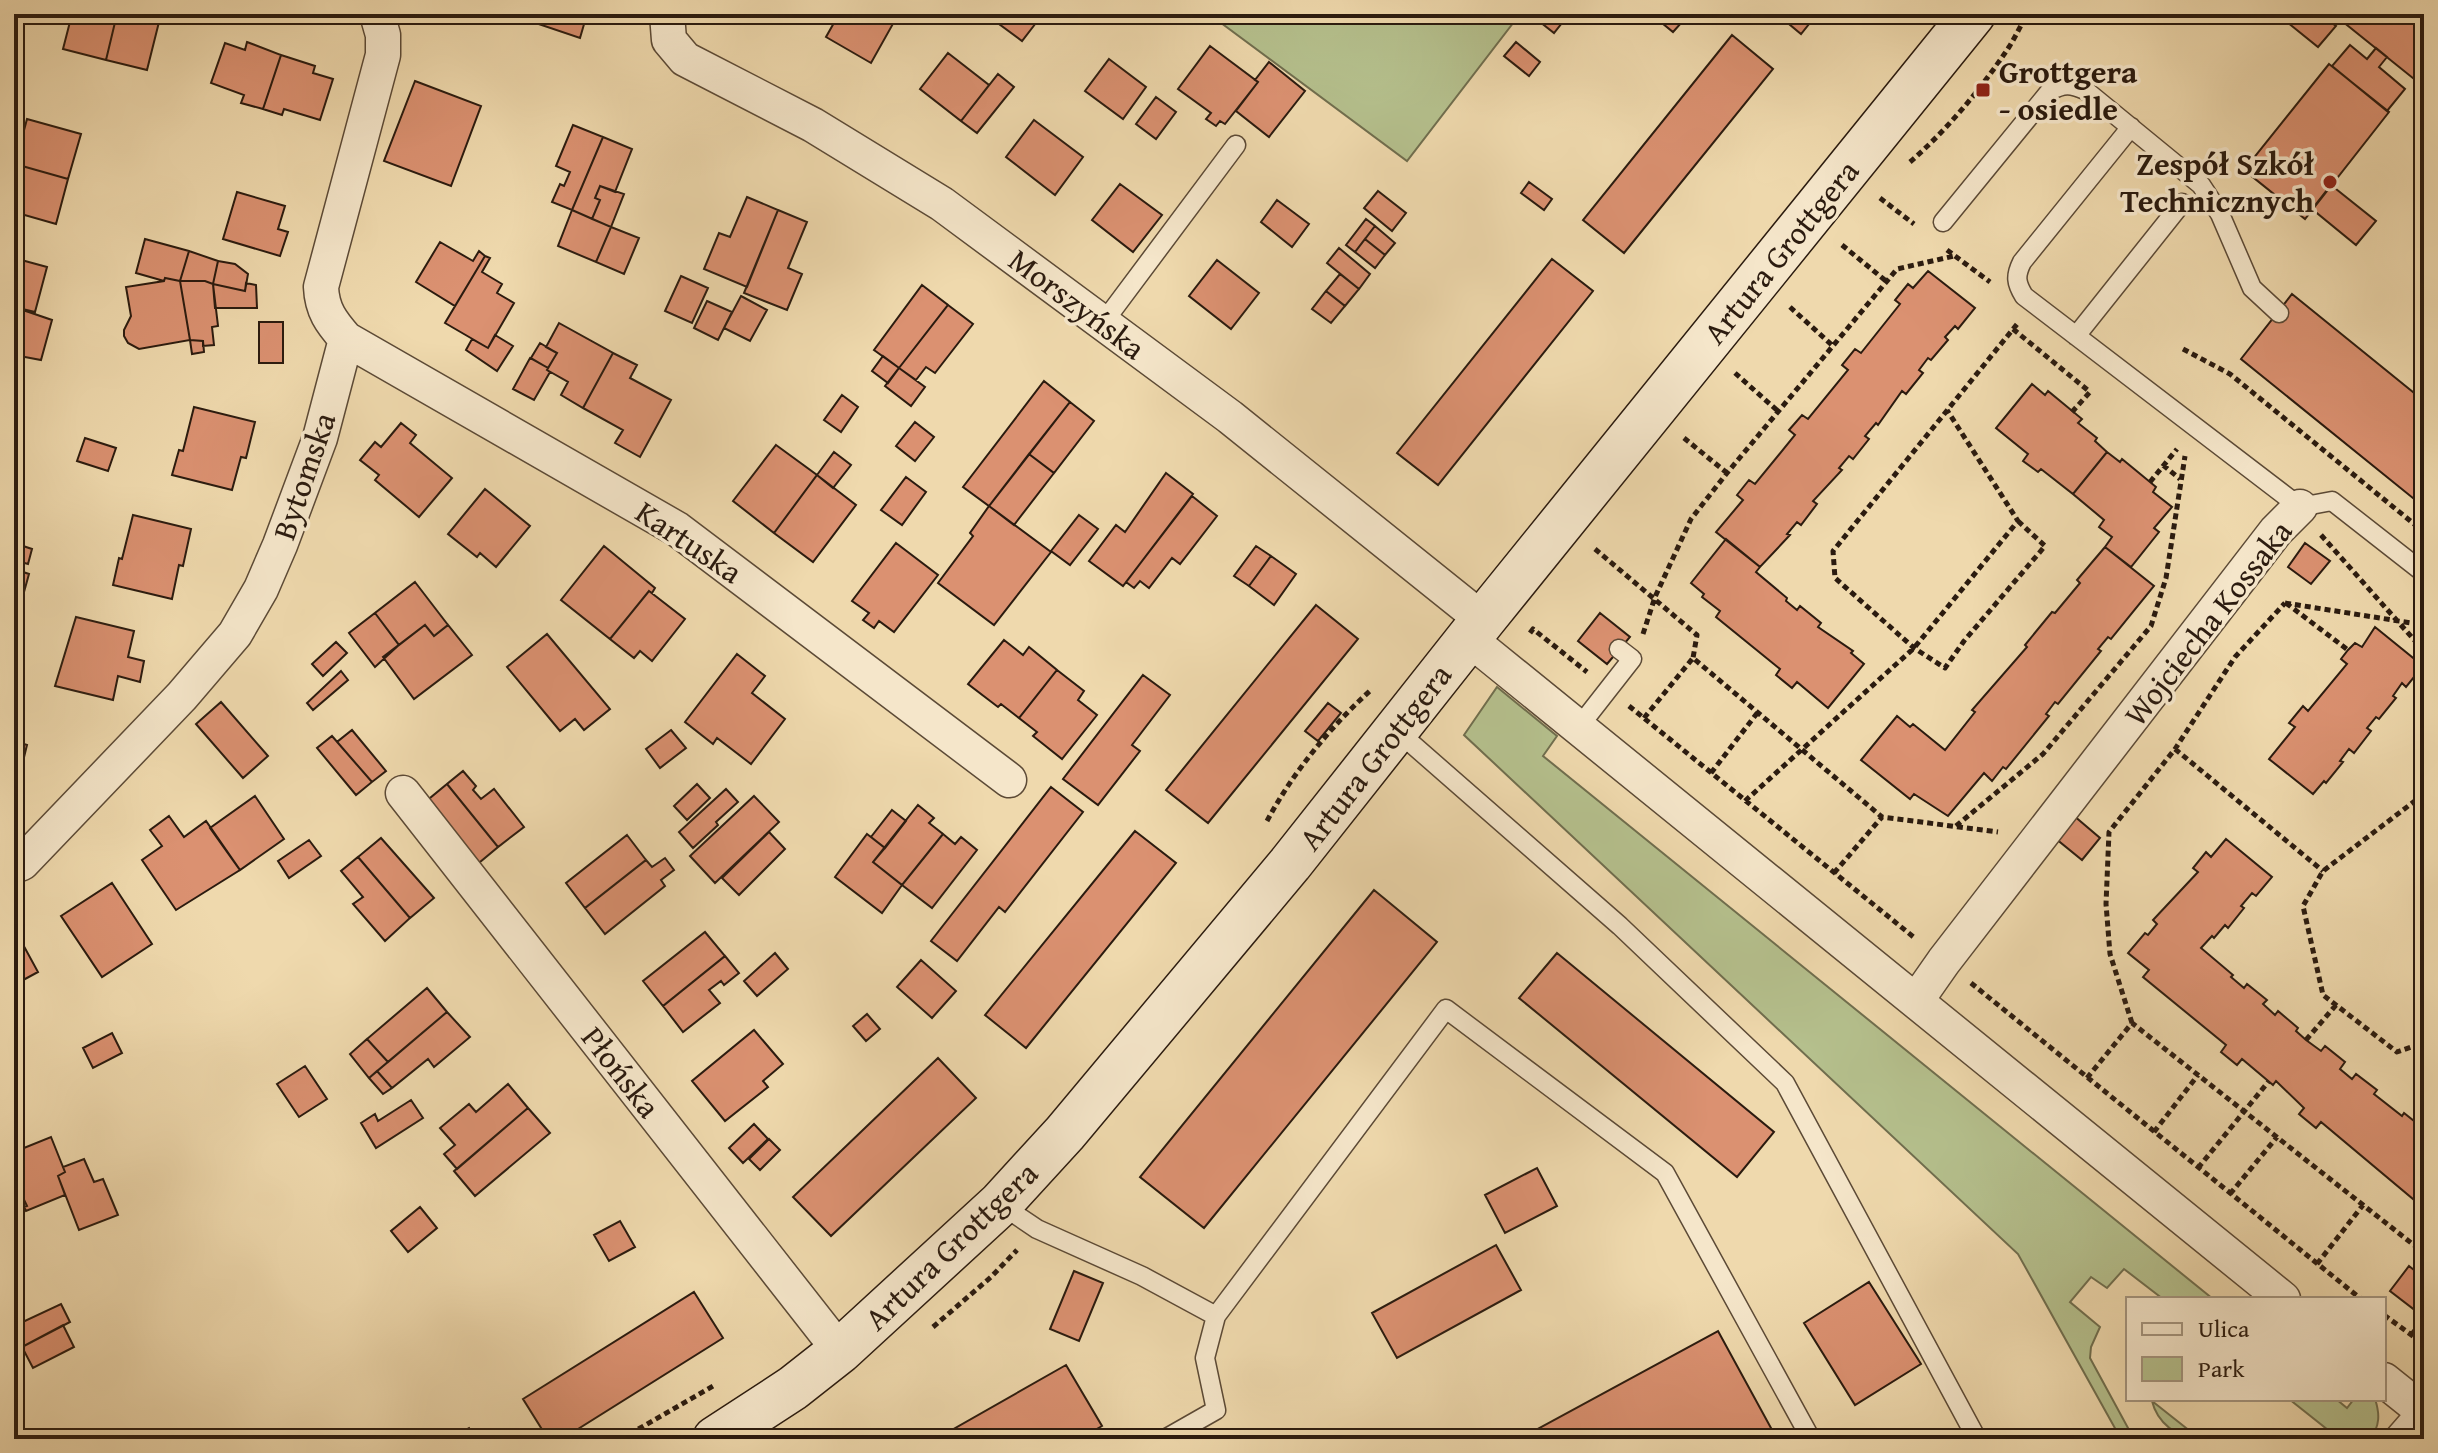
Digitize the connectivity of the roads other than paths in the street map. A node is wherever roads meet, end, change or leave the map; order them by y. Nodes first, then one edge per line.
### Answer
1 (377, 14) edge
2 (667, 14) edge
3 (1973, 14) edge
4 (2131, 127) junction
5 (1236, 145) dead end
6 (2182, 203) dead end
7 (1943, 222) dead end
8 (2279, 313) dead end
9 (1103, 323) junction
10 (2076, 336) junction
11 (346, 339) junction
12 (2300, 507) junction
13 (2424, 573) edge
14 (1475, 629) junction
15 (1619, 649) dead end
16 (1578, 728) junction
17 (1396, 730) junction
18 (1009, 780) dead end
19 (403, 793) dead end
20 (18, 864) edge
21 (1916, 1001) junction
22 (1000, 1204) junction
23 (2281, 1297) edge
24 (1216, 1316) junction
25 (840, 1351) junction
26 (2386, 1381) edge
27 (2422, 1407) edge
28 (715, 1439) edge
29 (1165, 1439) edge
30 (1811, 1439) edge
31 (1977, 1439) edge
32 (2392, 1439) edge

1 - 11 street
2 - 9 street, Morszyńska
3 - 14 main road, Artura Grottgera
4 - 7 lane
4 - 8 lane
4 - 10 lane, Wojciecha Kossaka
5 - 9 lane
6 - 10 lane
9 - 14 street, Morszyńska
10 - 12 lane, Wojciecha Kossaka
11 - 18 street, Kartuska
11 - 20 street, Bytomska
12 - 13 lane
12 - 21 street, Wojciecha Kossaka
14 - 16 street
14 - 17 main road, Artura Grottgera
15 - 16 lane
16 - 21 street
17 - 22 main road, Artura Grottgera
17 - 31 lane
19 - 25 street, Płońska
21 - 23 street
22 - 24 lane
22 - 25 main road, Artura Grottgera
24 - 29 lane
24 - 30 lane
25 - 28 main road, Artura Grottgera
26 - 27 street
27 - 32 lane

